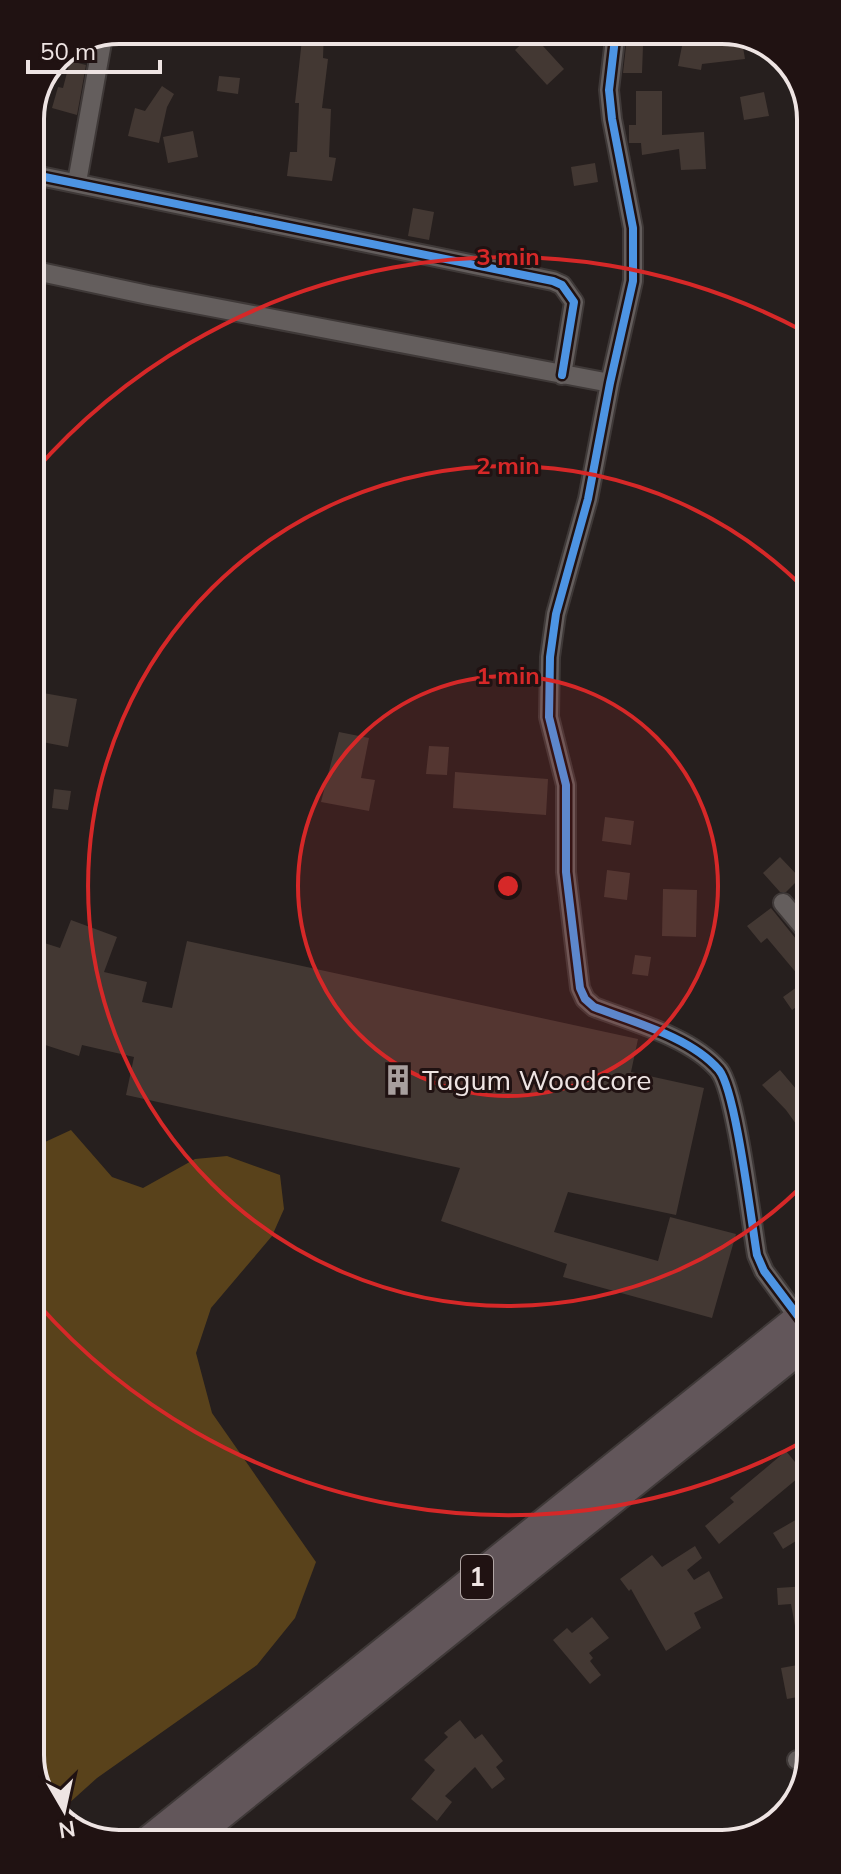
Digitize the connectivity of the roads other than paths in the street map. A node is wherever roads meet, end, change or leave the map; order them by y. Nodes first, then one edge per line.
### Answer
1 (614, 44) edge
2 (101, 46) edge
3 (44, 176) edge
4 (77, 182) junction
5 (44, 273) edge
6 (562, 375) junction
7 (610, 383) junction
8 (783, 903) dead end
9 (797, 920) edge
10 (797, 1312) edge
11 (797, 1333) edge
12 (797, 1333) edge
13 (162, 1830) edge
14 (202, 1830) edge

1 - 7 street
2 - 4 street
3 - 4 street
4 - 6 street
5 - 6 street
6 - 7 street
7 - 10 street
8 - 9 street
11 - 14 highway, 1
12 - 13 highway, 1

